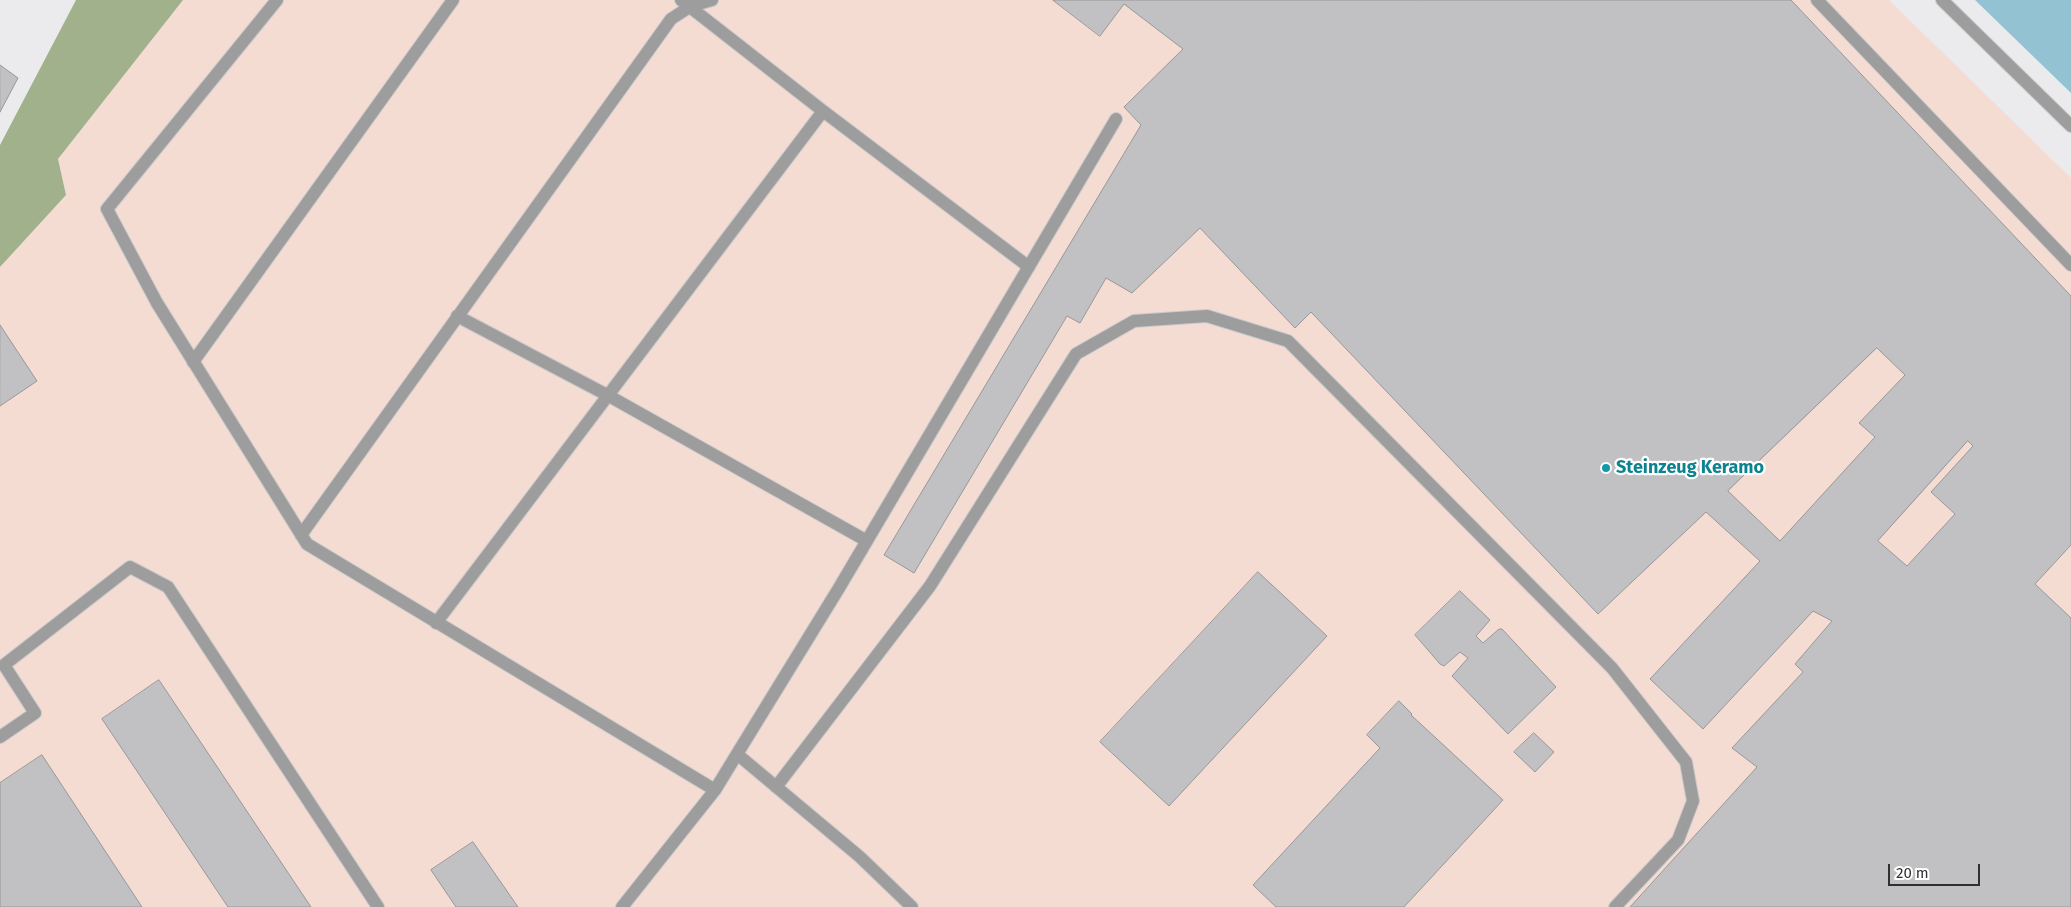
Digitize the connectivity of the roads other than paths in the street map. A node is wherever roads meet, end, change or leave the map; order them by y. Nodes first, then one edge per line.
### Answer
1 (277, 0) edge
2 (453, 0) edge
3 (712, 0) edge
4 (1817, 0) edge
5 (1942, 0) edge
6 (686, 3) edge
7 (823, 111) junction
8 (1116, 119) dead end
9 (2071, 126) edge
10 (2071, 265) edge
11 (1028, 267) junction
12 (457, 316) junction
13 (192, 362) junction
14 (609, 396) junction
15 (301, 535) junction
16 (867, 541) junction
17 (436, 623) junction
18 (0, 737) edge
19 (737, 754) junction
20 (776, 787) junction
21 (715, 790) junction
22 (378, 907) edge
23 (622, 907) edge
24 (912, 907) edge
25 (1615, 907) edge

1 - 13 street
2 - 13 street
3 - 6 street
4 - 10 street
5 - 9 street
6 - 7 street
6 - 12 street
7 - 11 street
7 - 14 street
8 - 11 street
11 - 16 street
12 - 14 street
12 - 15 street
13 - 15 street
14 - 16 street
14 - 17 street
15 - 17 street
16 - 19 street
17 - 21 street
18 - 22 street
19 - 20 street
19 - 21 street
20 - 24 street
20 - 25 street
21 - 23 street

